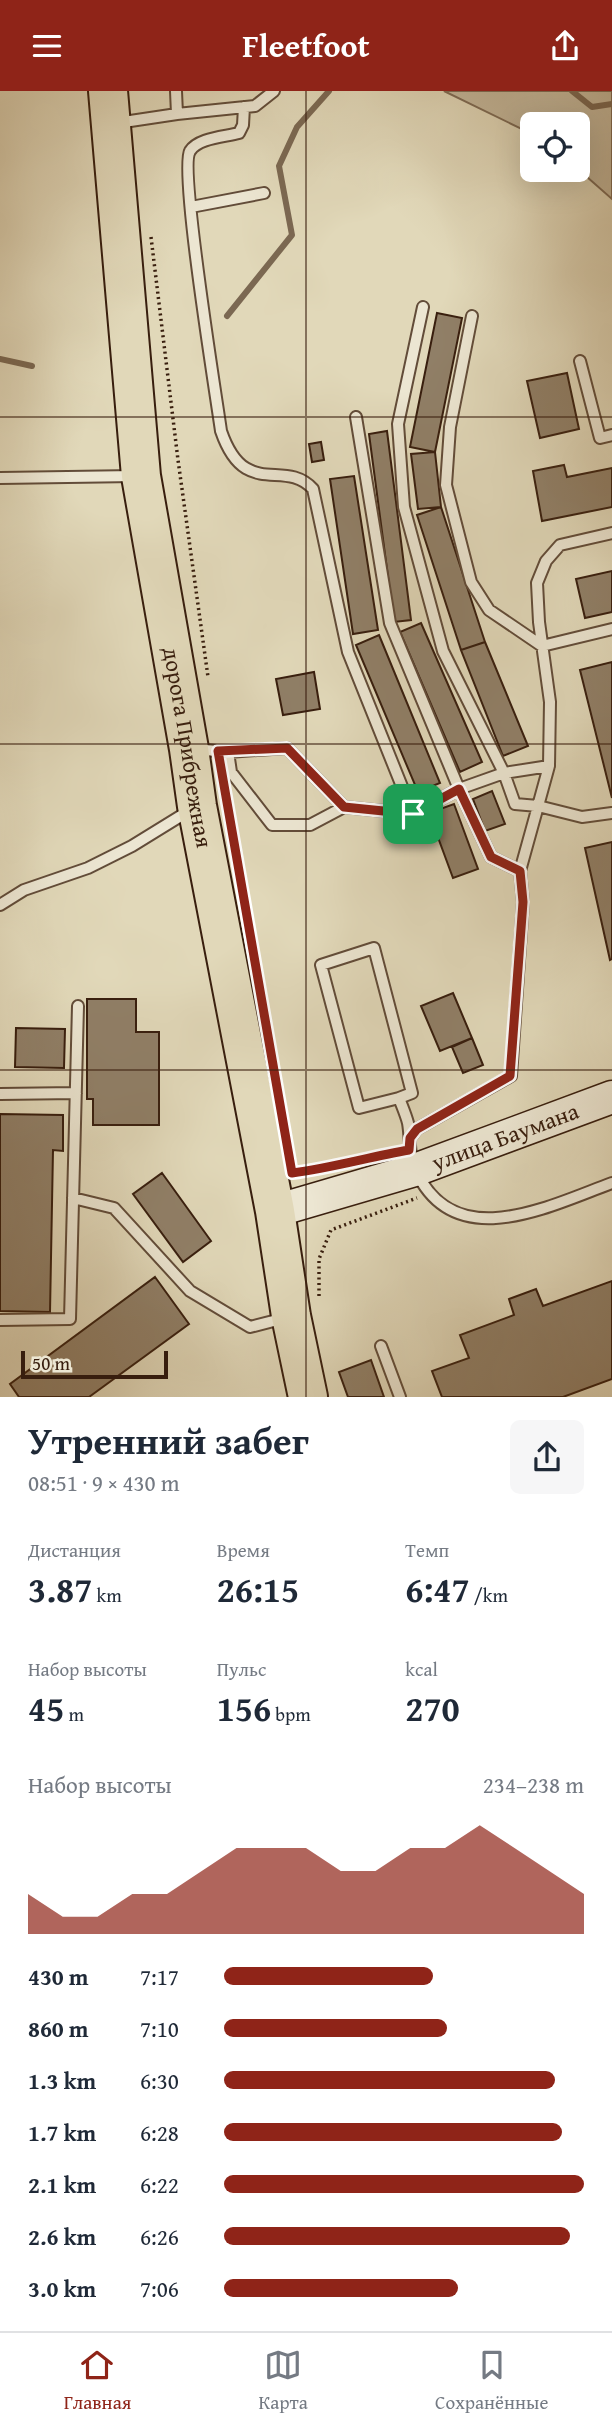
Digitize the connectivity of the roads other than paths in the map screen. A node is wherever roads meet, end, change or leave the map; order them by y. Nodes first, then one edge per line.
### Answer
1 (176, 91) edge
2 (274, 91) edge
3 (109, 107) edge
4 (244, 107) junction
5 (177, 114) junction
6 (264, 193) dead end
7 (191, 207) junction
8 (423, 307) dead end
9 (472, 316) dead end
10 (580, 361) dead end
11 (356, 417) dead end
12 (612, 435) edge
13 (141, 475) junction
14 (0, 478) edge
15 (612, 533) edge
16 (612, 629) edge
17 (542, 646) junction
18 (189, 749) junction
19 (228, 752) junction
20 (549, 766) junction
21 (504, 773) junction
22 (459, 789) junction
23 (197, 806) junction
24 (538, 806) junction
25 (344, 807) junction
26 (612, 813) edge
27 (413, 814) junction
28 (520, 871) junction
29 (0, 905) edge
30 (78, 1006) dead end
31 (76, 1093) junction
32 (0, 1094) edge
33 (612, 1097) edge
34 (399, 1098) junction
35 (410, 1138) junction
36 (422, 1182) junction
37 (612, 1182) edge
38 (73, 1198) junction
39 (275, 1211) junction
40 (305, 1311) junction
41 (0, 1319) edge
42 (381, 1346) dead end
43 (308, 1397) edge
44 (400, 1397) edge

1 - 5 lane
2 - 4 lane
3 - 5 lane
3 - 13 highway, дорога Прибрежная
4 - 5 lane
4 - 7 lane
6 - 7 lane
7 - 27 lane
8 - 21 lane
9 - 17 lane
10 - 12 lane
11 - 22 lane
13 - 14 lane
13 - 18 highway, дорога Прибрежная
15 - 17 lane
16 - 17 lane
17 - 20 lane
18 - 19 lane
18 - 23 highway, дорога Прибрежная
19 - 25 lane
19 - 25 lane
20 - 21 lane
20 - 24 lane
21 - 22 lane
21 - 24 lane
22 - 27 lane
22 - 28 lane
23 - 29 lane
23 - 39 highway, дорога Прибрежная
24 - 26 lane
24 - 28 lane
25 - 27 lane
28 - 35 lane
30 - 31 lane
31 - 32 lane
31 - 38 lane
33 - 36 street, улица Баумана
34 - 34 lane
34 - 35 lane
35 - 36 lane
36 - 37 lane
36 - 39 street, улица Баумана
38 - 40 lane
38 - 41 lane
39 - 40 highway, дорога Прибрежная
40 - 43 highway, дорога Прибрежная
42 - 44 lane

